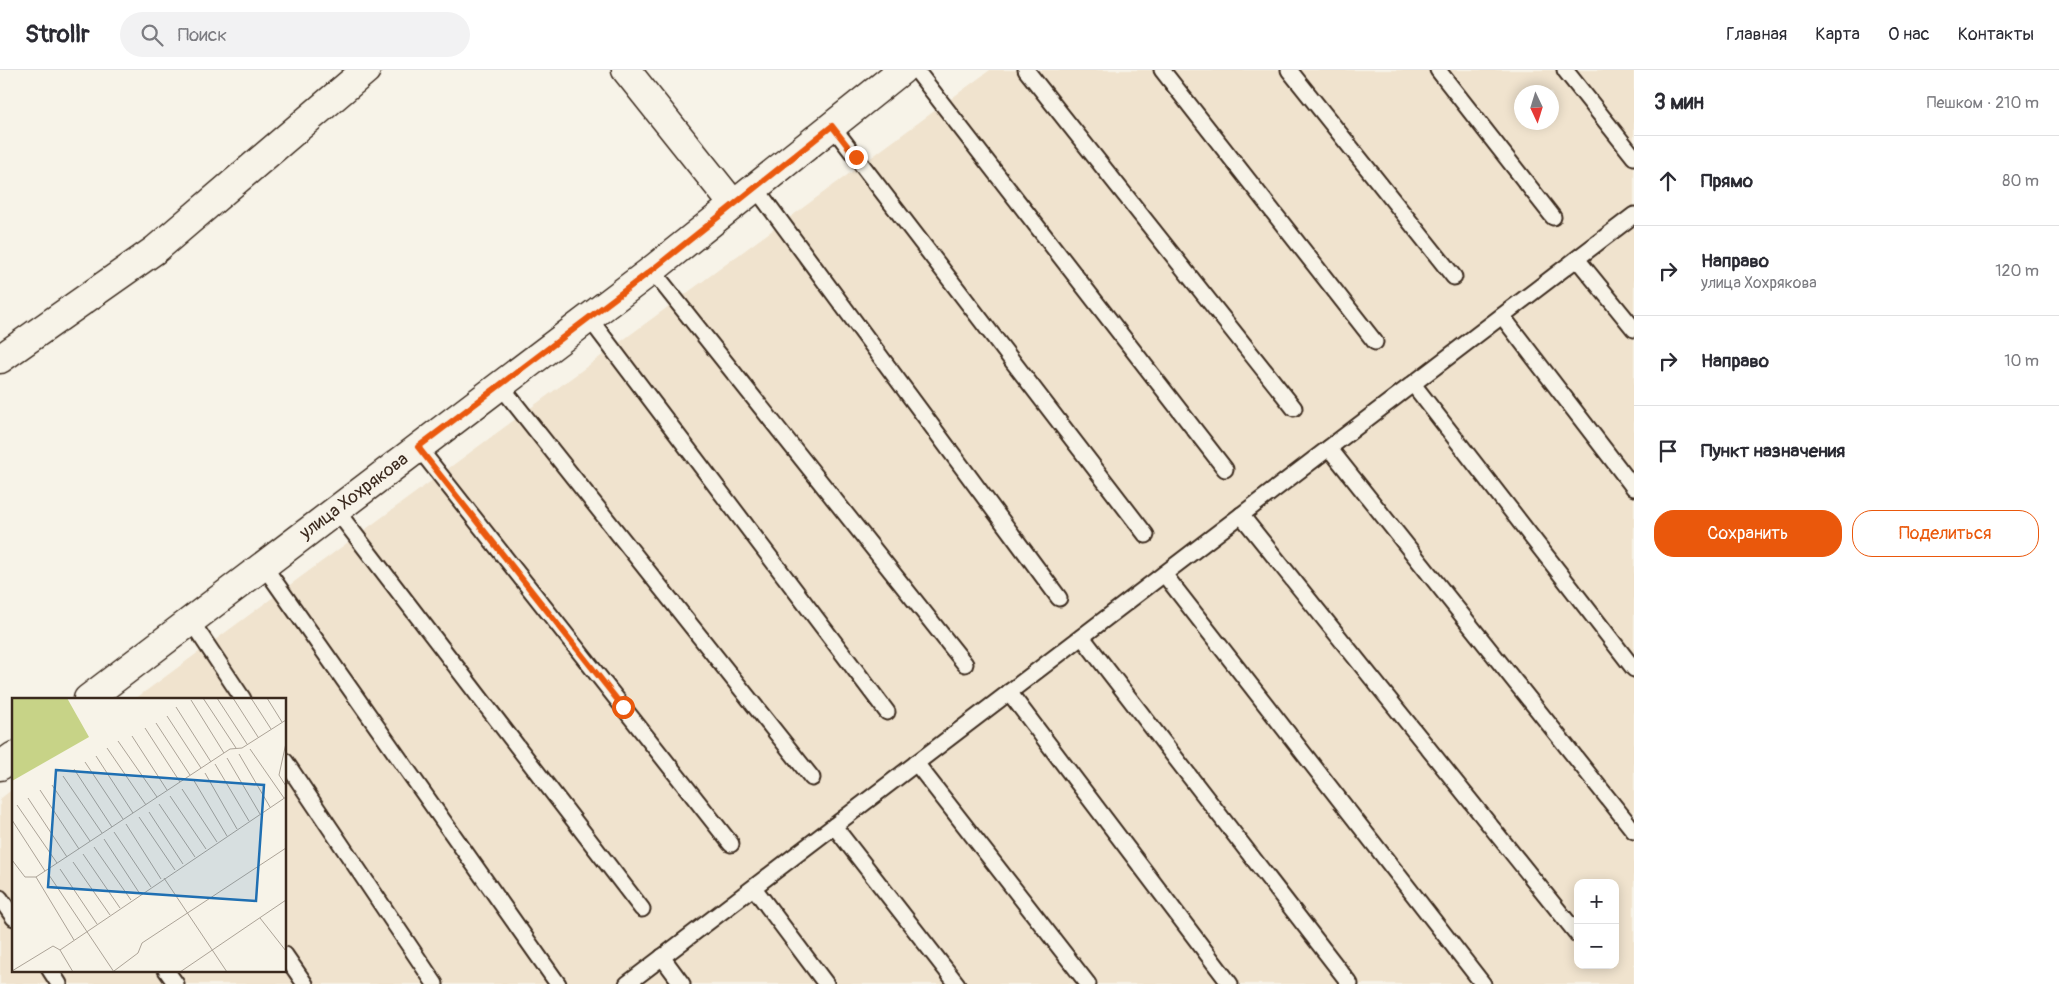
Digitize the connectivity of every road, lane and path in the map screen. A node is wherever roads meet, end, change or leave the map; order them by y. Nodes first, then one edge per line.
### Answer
1 (366, 70) edge
2 (626, 70) edge
3 (902, 70) edge
4 (916, 70) edge
5 (1026, 70) edge
6 (1162, 70) edge
7 (1289, 70) edge
8 (1438, 70) edge
9 (1565, 70) edge
10 (832, 126) junction
11 (1634, 157) edge
12 (755, 187) junction
13 (733, 204) junction
14 (1634, 215) edge
15 (1553, 217) dead end
16 (1577, 258) junction
17 (652, 270) junction
18 (1454, 277) dead end
19 (1502, 316) junction
20 (589, 318) junction
21 (1634, 329) edge
22 (1375, 342) dead end
23 (0, 359) edge
24 (1413, 384) junction
25 (500, 385) junction
26 (1294, 408) dead end
27 (418, 447) junction
28 (1329, 448) junction
29 (1225, 469) dead end
30 (1634, 488) edge
31 (336, 510) junction
32 (1240, 515) junction
33 (1146, 535) dead end
34 (263, 566) junction
35 (1164, 574) junction
36 (1059, 598) dead end
37 (190, 621) junction
38 (1082, 637) junction
39 (965, 664) dead end
40 (1634, 669) edge
41 (1009, 692) junction
42 (99, 696) edge
43 (242, 698) edge
44 (887, 712) dead end
45 (12, 757) edge
46 (286, 762) edge
47 (916, 763) junction
48 (0, 766) edge
49 (812, 778) dead end
50 (834, 826) junction
51 (1634, 832) edge
52 (731, 844) dead end
53 (754, 888) junction
54 (0, 898) edge
55 (642, 909) dead end
56 (12, 915) edge
57 (1574, 930) edge
58 (286, 956) edge
59 (662, 957) junction
60 (51, 972) edge
61 (167, 972) edge
62 (59, 984) edge
63 (176, 984) edge
64 (305, 984) edge
65 (435, 984) edge
66 (558, 984) edge
67 (627, 984) edge
68 (682, 984) edge
69 (826, 984) edge
70 (957, 984) edge
71 (1088, 984) edge
72 (1230, 984) edge
73 (1350, 984) edge
74 (1483, 984) edge

1 - 23 street
2 - 13 street
3 - 10 street, улица Хохрякова
4 - 29 lane
5 - 26 lane
6 - 22 lane
7 - 18 lane
8 - 15 lane
9 - 11 lane
10 - 12 street, улица Хохрякова
10 - 33 lane
12 - 13 street, улица Хохрякова
12 - 36 lane
13 - 17 street, улица Хохрякова
14 - 16 lane
16 - 19 lane
16 - 21 lane
17 - 20 street, улица Хохрякова
17 - 39 lane
19 - 24 lane
19 - 30 lane
20 - 25 street, улица Хохрякова
20 - 44 lane
24 - 28 lane
24 - 40 lane
25 - 27 street, улица Хохрякова
25 - 49 lane
27 - 31 street, улица Хохрякова
27 - 52 lane
28 - 32 lane
28 - 51 lane
31 - 34 street, улица Хохрякова
31 - 55 lane
32 - 35 lane
32 - 57 lane
34 - 37 street, улица Хохрякова
34 - 66 lane
35 - 38 lane
35 - 74 lane
37 - 42 street, улица Хохрякова
37 - 43 lane
38 - 41 lane
38 - 73 lane
41 - 47 lane
41 - 72 lane
45 - 48 street
46 - 65 lane
47 - 50 lane
47 - 71 lane
50 - 53 lane
50 - 70 lane
53 - 59 lane
53 - 69 lane
54 - 56 lane
58 - 64 lane
59 - 67 lane
59 - 68 lane
60 - 62 lane
61 - 63 lane

